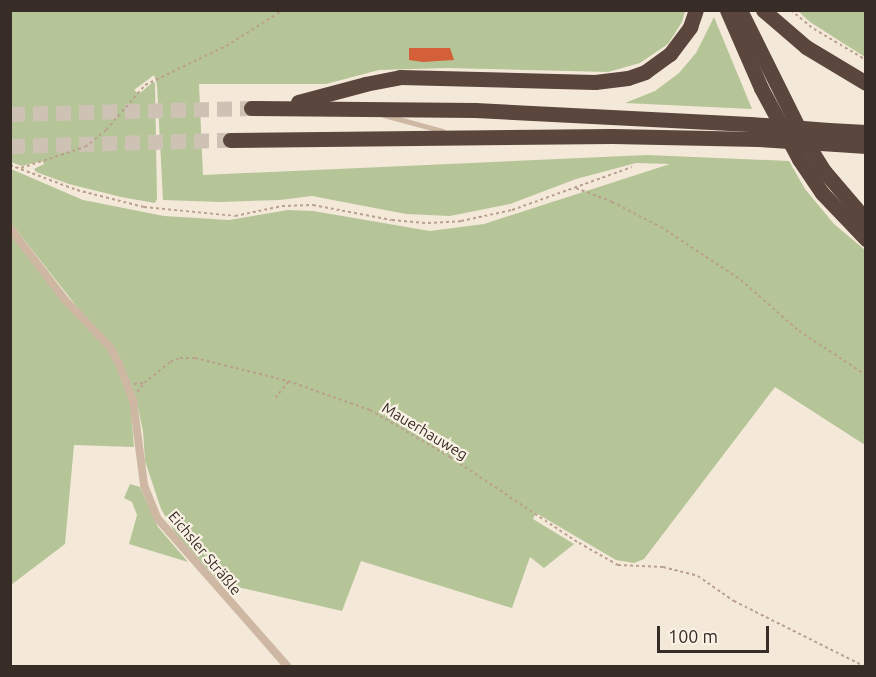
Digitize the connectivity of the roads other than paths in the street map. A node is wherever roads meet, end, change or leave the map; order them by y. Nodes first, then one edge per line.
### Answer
1 (696, 10) edge
2 (727, 10) edge
3 (740, 10) edge
4 (763, 10) edge
5 (866, 83) edge
6 (251, 108) tunnel mouth
7 (275, 108) junction
8 (346, 108) junction
9 (866, 132) edge
10 (475, 137) junction
11 (230, 140) tunnel mouth
12 (866, 146) edge
13 (866, 219) edge
14 (10, 228) edge
15 (866, 238) edge
16 (287, 666) edge

1 - 7 highway
2 - 15 highway
3 - 13 highway
4 - 5 highway
6 - 7 highway
7 - 8 highway
8 - 9 highway, bridge
8 - 10 lane
10 - 11 highway
10 - 12 highway, bridge
14 - 16 street, Eichsler Sträßle

